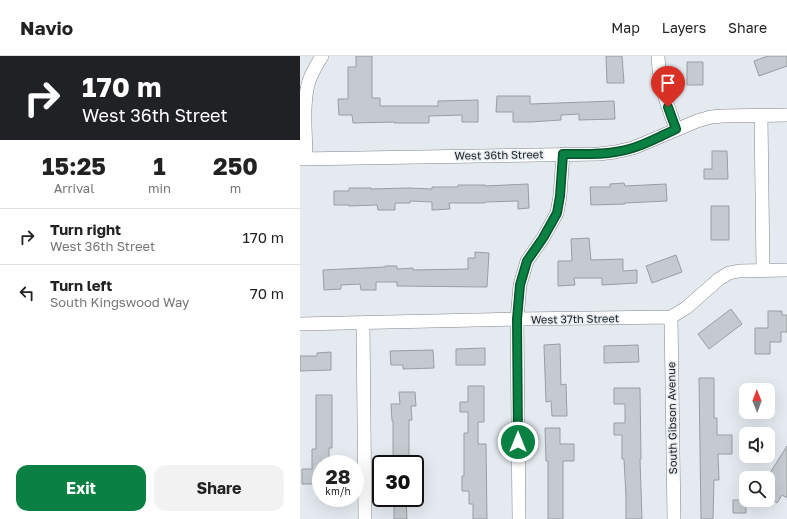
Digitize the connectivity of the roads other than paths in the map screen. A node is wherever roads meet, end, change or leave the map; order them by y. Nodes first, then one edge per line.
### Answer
1 (322, 56) edge
2 (658, 56) edge
3 (787, 115) edge
4 (761, 116) junction
5 (676, 129) junction
6 (563, 154) junction
7 (303, 159) edge
8 (763, 270) junction
9 (787, 270) edge
10 (671, 318) junction
11 (517, 319) junction
12 (363, 323) junction
13 (300, 324) edge
14 (365, 519) edge
15 (519, 519) edge
16 (674, 519) edge

1 - 7 street
2 - 5 street
3 - 4 street, West 36th Street
4 - 5 street, West 36th Street
4 - 8 street
5 - 6 street, West 36th Street
6 - 7 street, West 36th Street
6 - 11 street
8 - 9 street
8 - 10 street
10 - 11 street, West 37th Street
10 - 16 street, South Gibson Avenue
11 - 12 street, West 37th Street
11 - 15 street
12 - 13 street, West 37th Street
12 - 14 street

